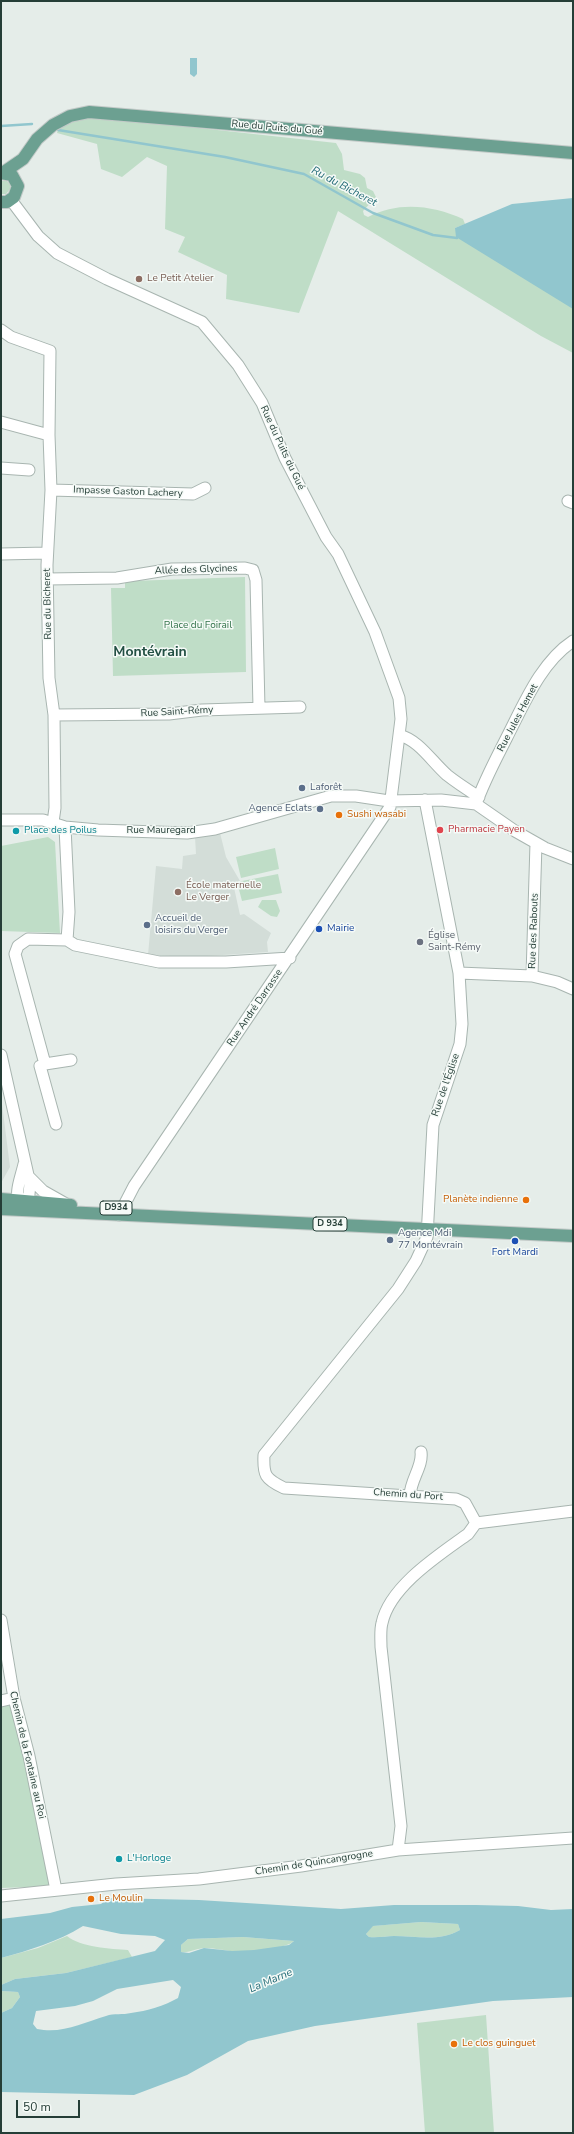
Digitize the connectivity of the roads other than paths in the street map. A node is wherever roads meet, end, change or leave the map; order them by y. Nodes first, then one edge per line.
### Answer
1 (573, 154) edge
2 (23, 159) junction
3 (3, 172) edge
4 (17, 182) junction
5 (4, 202) edge
6 (1, 330) edge
7 (1, 422) edge
8 (49, 435) junction
9 (1, 468) edge
10 (29, 470) dead end
11 (205, 488) dead end
12 (51, 490) junction
13 (47, 553) junction
14 (1, 554) edge
15 (47, 579) junction
16 (573, 641) edge
17 (259, 708) junction
18 (300, 708) dead end
19 (54, 715) junction
20 (399, 736) junction
21 (425, 800) junction
22 (390, 801) junction
23 (477, 801) junction
24 (1, 820) edge
25 (53, 822) junction
26 (65, 827) junction
27 (536, 843) junction
28 (573, 859) edge
29 (67, 940) junction
30 (290, 958) junction
31 (459, 973) junction
32 (532, 976) junction
33 (573, 989) edge
34 (1, 1055) edge
35 (71, 1060) dead end
36 (45, 1064) junction
37 (56, 1124) dead end
38 (24, 1164) junction
39 (28, 1176) junction
40 (1, 1200) edge
41 (22, 1204) junction
42 (66, 1204) junction
43 (1, 1209) edge
44 (121, 1212) junction
45 (428, 1228) junction
46 (573, 1236) edge
47 (421, 1452) dead end
48 (410, 1495) junction
49 (573, 1511) edge
50 (476, 1523) junction
51 (1, 1620) edge
52 (14, 1698) junction
53 (1, 1701) edge
54 (573, 1838) edge
55 (398, 1850) junction
56 (56, 1890) junction
57 (1, 1896) edge

1 - 2 main road, Rue du Puits du Gué
2 - 3 main road, Rue du Puits du Gué
2 - 4 main road, Rue du Puits du Gué
3 - 4 main road
4 - 5 main road, Rue du Puits du Gué
5 - 20 street, Rue du Puits du Gué
6 - 8 street, Rue du Bicheret
7 - 8 street
8 - 12 street, Rue du Bicheret
9 - 10 street
11 - 12 street, Impasse Gaston Lachery
12 - 13 street, Rue du Bicheret
13 - 14 street
13 - 15 street, Rue du Bicheret
15 - 17 street, Allée des Glycines
15 - 19 street, Rue du Bicheret
16 - 23 street, Rue Jules Hemet
17 - 18 street, Rue Saint-Rémy
17 - 19 street, Rue Saint-Rémy
19 - 25 street, Rue du Bicheret
20 - 22 street, Rue du Puits du Gué
20 - 23 street
21 - 22 street, Rue Mauregard
21 - 23 street, Rue Mauregard
21 - 31 street, Rue de l'Église
22 - 26 street, Rue Mauregard
22 - 30 street, Rue André Darrasse
23 - 27 street
24 - 25 street, Rue Mauregard
25 - 26 street, Rue Mauregard
26 - 29 street
27 - 28 street
27 - 32 street, Rue des Rabouts
29 - 30 street
29 - 36 street
30 - 44 street, Rue André Darrasse
31 - 32 street
31 - 45 street, Rue de l'Église
32 - 33 street, Rue des Rabouts
34 - 38 street
35 - 36 street
36 - 37 street
38 - 39 street
38 - 41 street
39 - 41 street
39 - 42 street
40 - 41 main road, D934
41 - 42 main road, D934
41 - 43 main road, D 934
41 - 44 main road, D 934
42 - 44 main road, D934
44 - 45 main road, D 934
45 - 46 main road, D 934
45 - 48 street, Chemin du Port
47 - 48 street
48 - 50 street, Chemin du Port
49 - 50 street
50 - 55 street
51 - 52 street, Chemin de la Fontaine au Roi
52 - 53 street
52 - 56 street, Chemin de la Fontaine au Roi
54 - 55 street, Chemin de Quincangrogne
55 - 56 street, Chemin de Quincangrogne
56 - 57 street, Chemin de Quincangrogne

